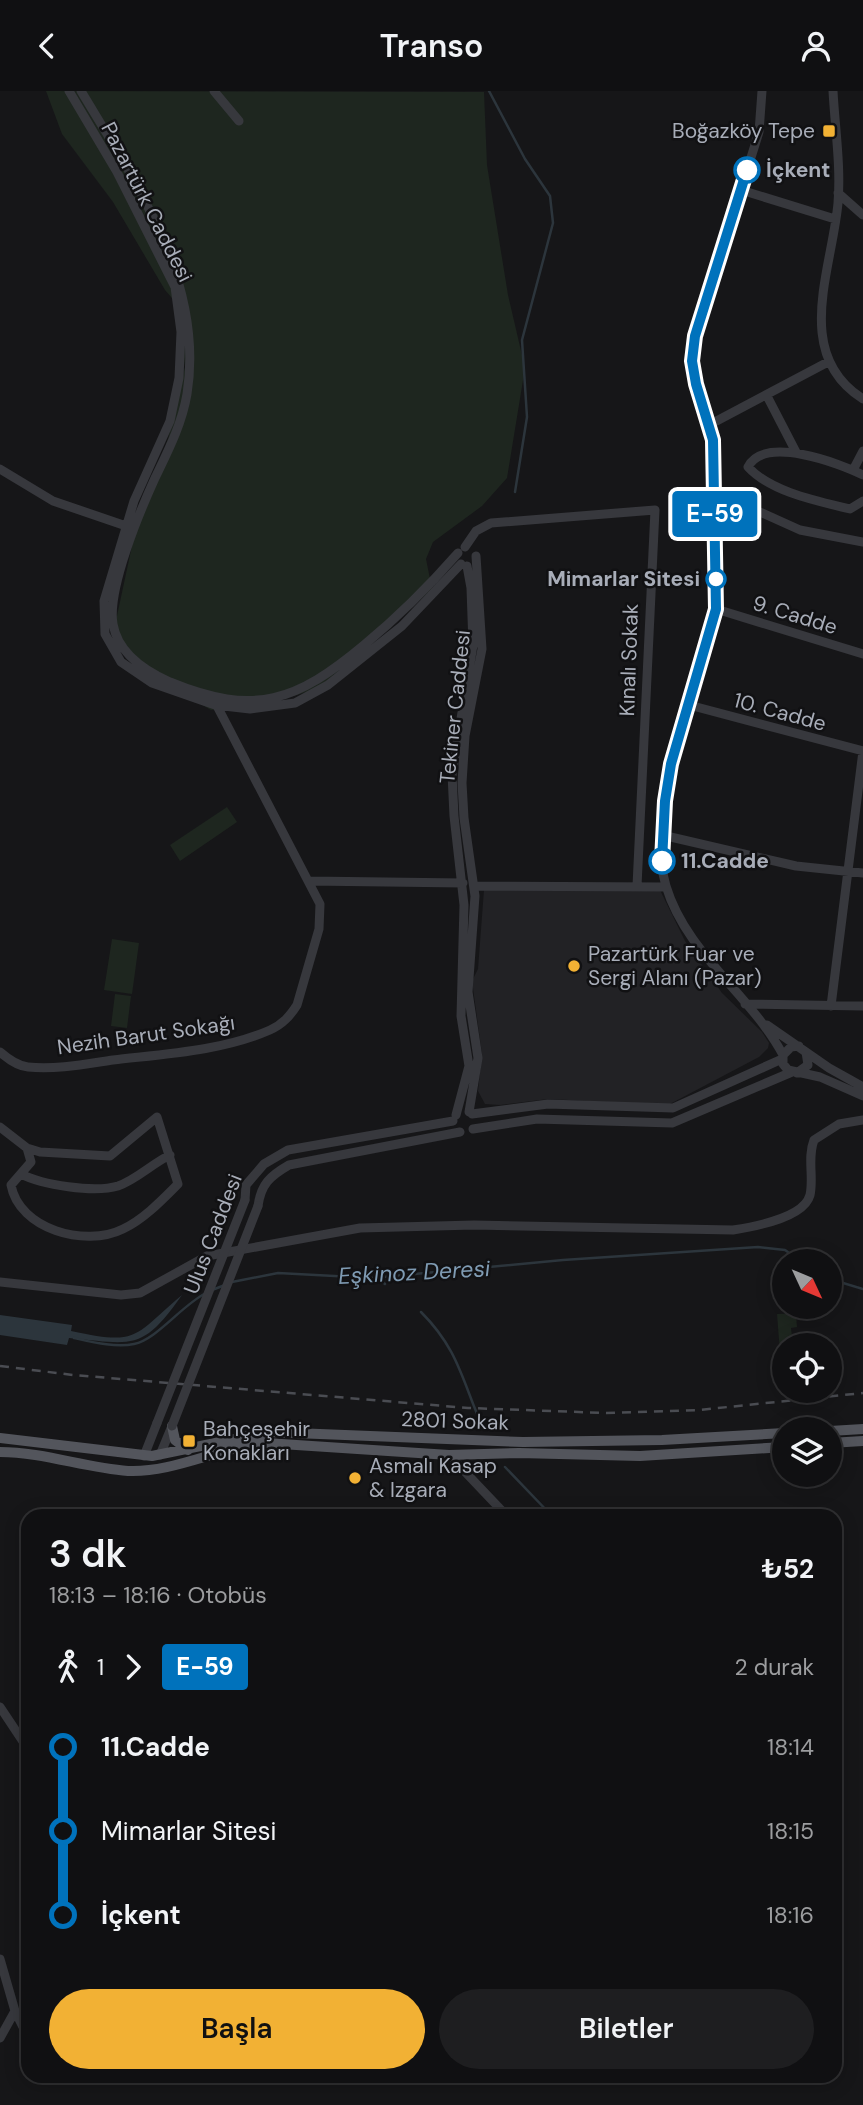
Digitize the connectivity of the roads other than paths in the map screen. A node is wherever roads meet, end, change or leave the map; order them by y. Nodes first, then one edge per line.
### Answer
1 (69, 91) edge
2 (80, 91) edge
3 (214, 91) edge
4 (762, 91) edge
5 (833, 91) edge
6 (239, 121) dead end
7 (741, 190) junction
8 (838, 193) junction
9 (863, 215) edge
10 (835, 219) junction
11 (828, 362) junction
12 (767, 395) junction
13 (863, 399) edge
14 (709, 425) junction
15 (796, 451) junction
16 (863, 451) edge
17 (0, 469) edge
18 (853, 470) junction
19 (863, 475) edge
20 (714, 496) junction
21 (863, 501) edge
22 (129, 530) junction
23 (863, 543) edge
24 (462, 550) junction
25 (476, 556) junction
26 (464, 565) junction
27 (446, 580) junction
28 (471, 586) junction
29 (716, 609) junction
30 (863, 654) edge
31 (213, 694) junction
32 (217, 705) junction
33 (688, 705) junction
34 (863, 751) edge
35 (662, 835) junction
36 (849, 871) junction
37 (863, 873) edge
38 (309, 881) junction
39 (463, 883) junction
40 (474, 886) junction
41 (637, 886) junction
42 (666, 887) junction
43 (745, 1004) junction
44 (831, 1006) junction
45 (863, 1006) edge
46 (762, 1022) junction
47 (803, 1049) junction
48 (0, 1052) edge
49 (782, 1057) junction
50 (794, 1072) junction
51 (863, 1087) edge
52 (863, 1096) edge
53 (471, 1113) junction
54 (454, 1118) junction
55 (863, 1120) edge
56 (0, 1127) edge
57 (473, 1129) junction
58 (460, 1132) junction
59 (27, 1148) junction
60 (170, 1155) junction
61 (21, 1174) junction
62 (0, 1282) edge
63 (172, 1426) junction
64 (863, 1429) edge
65 (842, 1430) edge
66 (772, 1434) edge
67 (0, 1438) edge
68 (485, 1441) junction
69 (863, 1441) edge
70 (842, 1442) edge
71 (772, 1448) edge
72 (188, 1450) junction
73 (0, 1452) edge
74 (13, 1452) junction
75 (449, 1455) junction
76 (147, 1459) junction
77 (161, 1461) junction
78 (500, 1509) edge
79 (0, 1707) edge
80 (21, 1738) edge
81 (0, 1959) edge
82 (13, 2015) junction
83 (21, 2027) edge
84 (0, 2038) edge

1 - 22 street, Pazartürk Caddesi
2 - 22 street, Pazartürk Caddesi
3 - 6 street
4 - 7 street
5 - 8 street
7 - 10 street
7 - 14 street
8 - 9 street
8 - 10 street
10 - 11 street
11 - 12 street
11 - 13 street
12 - 14 street
12 - 15 street
14 - 20 street
15 - 18 street
15 - 21 street
16 - 18 street
17 - 22 street
18 - 19 street
20 - 23 street
20 - 29 street
22 - 31 street
22 - 32 street
24 - 25 street
24 - 26 street, Tekiner Caddesi
24 - 31 street
24 - 41 street, Kınalı Sokak
25 - 26 street
25 - 40 street, Tekiner Caddesi
26 - 27 street
26 - 28 street, Tekiner Caddesi
27 - 28 street
27 - 32 street
28 - 39 street, Tekiner Caddesi
29 - 30 street, 9. Cadde
29 - 33 street
31 - 32 street, Nezih Barut Sokağı
32 - 38 street, Nezih Barut Sokağı
33 - 34 street, 10. Cadde
33 - 35 street
34 - 36 street
35 - 36 street
35 - 42 street
36 - 37 street
36 - 44 street
38 - 39 street
38 - 48 street, Nezih Barut Sokağı
39 - 54 street, Tekiner Caddesi
40 - 41 street
40 - 53 street, Tekiner Caddesi
41 - 42 street
42 - 43 street
43 - 44 street
43 - 46 street
44 - 45 street
46 - 47 street
46 - 49 street
47 - 49 street
47 - 50 street
47 - 51 street
49 - 50 street
49 - 53 street, Ulus Caddesi
50 - 52 street
50 - 57 street, Ulus Caddesi
53 - 54 street, Ulus Caddesi
53 - 57 street
54 - 58 street
54 - 76 street, Ulus Caddesi, bridge
55 - 62 street
56 - 59 street
57 - 58 street, Ulus Caddesi
58 - 63 street, Ulus Caddesi, bridge
59 - 60 street
59 - 61 street
60 - 61 street
60 - 61 street
63 - 72 main road
63 - 77 street, Ulus Caddesi
64 - 65 main road
66 - 68 main road, 2801 Sokak
67 - 76 main road
68 - 72 main road, 2801 Sokak
68 - 75 main road
69 - 70 main road
71 - 75 main road, 2801 Sokak
72 - 77 main road, 2801 Sokak
73 - 74 main road
74 - 76 main road
74 - 77 main road
75 - 77 main road, 2801 Sokak
75 - 78 street
76 - 77 main road
79 - 80 street
81 - 82 street
82 - 83 street
82 - 84 street

